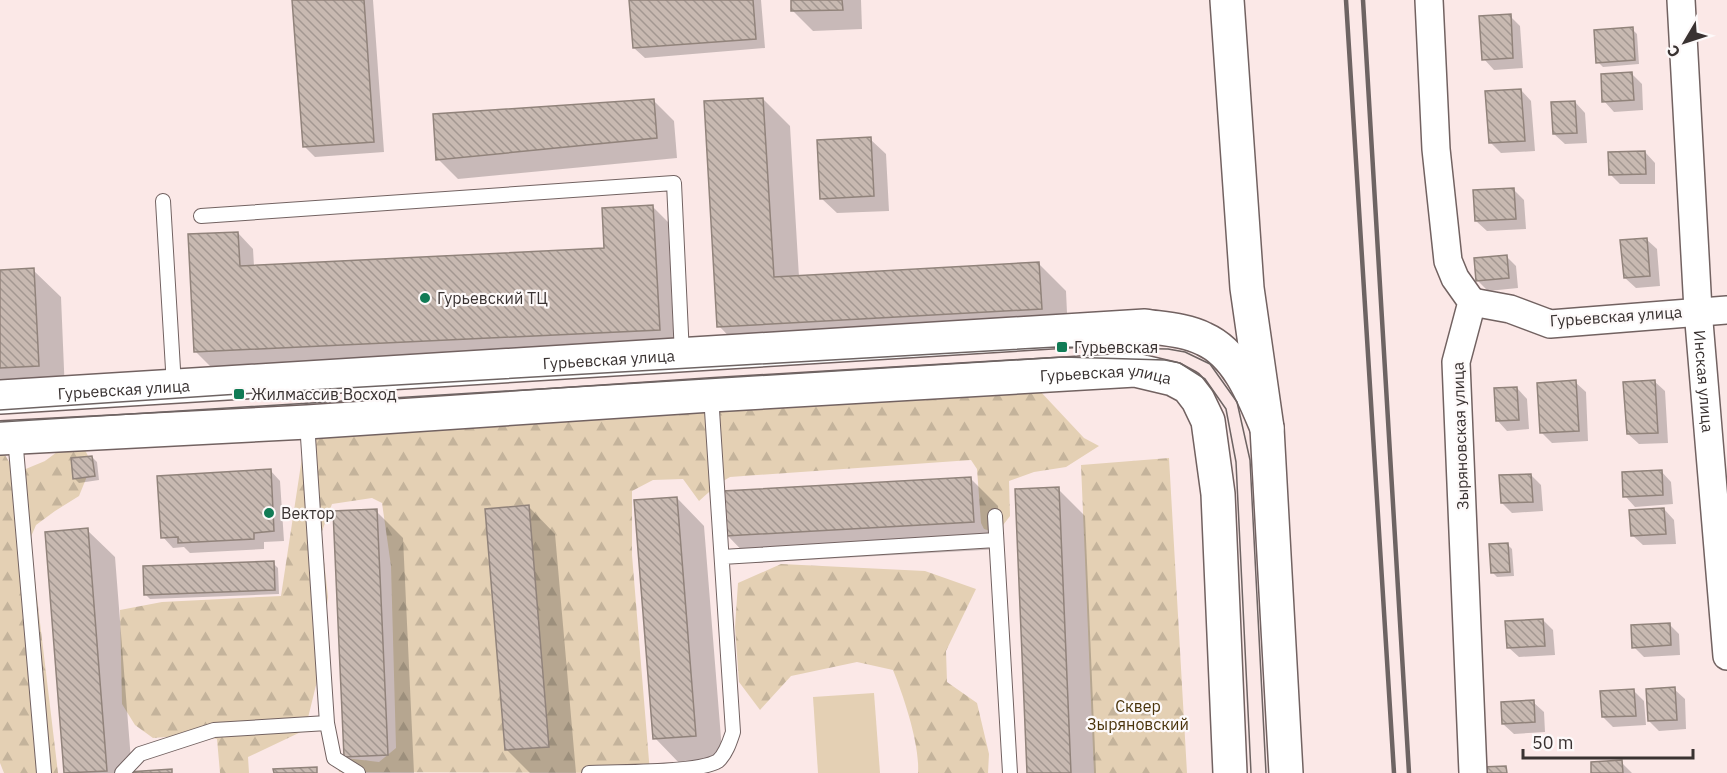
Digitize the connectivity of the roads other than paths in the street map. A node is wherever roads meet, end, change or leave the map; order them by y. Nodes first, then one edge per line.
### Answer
1 (1227, 0) edge
2 (1429, 0) edge
3 (1681, 0) edge
4 (163, 201) dead end
5 (201, 216) dead end
6 (1247, 288) junction
7 (1472, 302) junction
8 (1698, 310) junction
9 (1727, 310) edge
10 (1217, 345) junction
11 (682, 355) junction
12 (174, 386) junction
13 (711, 395) junction
14 (0, 397) edge
15 (1198, 400) junction
16 (307, 422) junction
17 (1267, 428) junction
18 (8, 437) edge
19 (995, 516) dead end
20 (996, 540) junction
21 (722, 557) junction
22 (1727, 656) edge
23 (327, 723) junction
24 (44, 773) edge
25 (122, 773) edge
26 (358, 773) edge
27 (589, 773) edge
28 (1010, 773) edge
29 (1230, 773) edge
30 (1286, 773) edge
31 (1473, 773) edge

1 - 6 street
2 - 7 street
3 - 8 street, Инская улица
4 - 12 lane
5 - 11 lane
6 - 10 street
6 - 17 street
7 - 8 street, Гурьевская улица
7 - 31 street, Зыряновская улица
8 - 9 street, Гурьевская улица
8 - 22 street, Инская улица
10 - 11 street, Гурьевская улица
10 - 15 street
10 - 17 street
11 - 12 street, Гурьевская улица
12 - 14 street, Гурьевская улица
13 - 15 street, Гурьевская улица
13 - 16 street, Гурьевская улица
13 - 21 lane
15 - 29 street
16 - 18 street, Гурьевская улица
16 - 23 lane
17 - 30 street
18 - 24 lane
19 - 20 lane
20 - 21 lane
20 - 28 lane
21 - 27 lane
23 - 25 lane
23 - 26 lane

